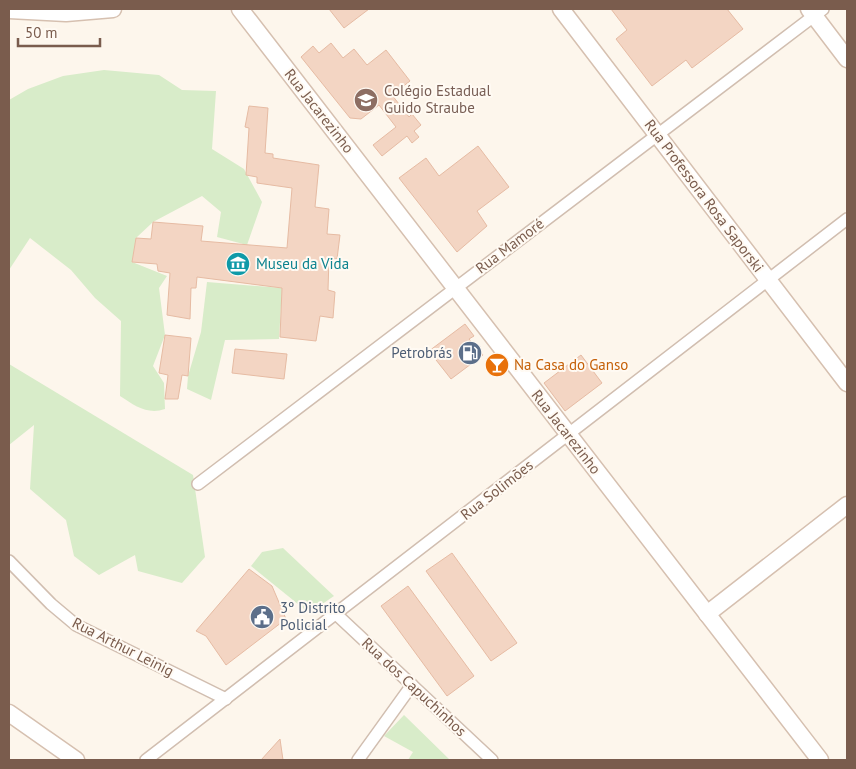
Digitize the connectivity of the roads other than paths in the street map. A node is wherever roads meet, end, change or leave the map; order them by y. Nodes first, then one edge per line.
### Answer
1 (114, 9) edge
2 (240, 9) edge
3 (561, 9) edge
4 (9, 10) edge
5 (815, 11) edge
6 (847, 58) edge
7 (658, 134) junction
8 (847, 219) edge
9 (769, 280) junction
10 (456, 288) junction
11 (847, 383) edge
12 (568, 434) junction
13 (198, 484) dead end
14 (847, 505) edge
15 (9, 561) edge
16 (336, 614) junction
17 (707, 614) junction
18 (412, 685) junction
19 (226, 699) junction
20 (9, 712) edge
21 (76, 760) edge
22 (146, 760) edge
23 (358, 760) edge
24 (492, 760) edge
25 (820, 760) edge

1 - 4 main road
2 - 10 main road, Rua Jacarezinho
3 - 7 main road, Rua Professora Rosa Saporski
5 - 6 main road
5 - 7 street, Rua Mamoré
7 - 9 main road, Rua Professora Rosa Saporski
7 - 10 street, Rua Mamoré
8 - 9 street, Rua Solimões
9 - 11 main road, Rua Professora Rosa Saporski
9 - 12 street, Rua Solimões
10 - 12 main road, Rua Jacarezinho
10 - 13 street, Rua Mamoré
12 - 16 street, Rua Solimões
12 - 17 main road, Rua Jacarezinho
14 - 17 main road
15 - 19 street, Rua Arthur Leinig
16 - 18 street, Rua dos Capuchinhos
16 - 19 street, Rua Solimões
17 - 25 main road, Rua Jacarezinho
18 - 23 street
18 - 24 street, Rua dos Capuchinhos
19 - 22 street, Rua Solimões
20 - 21 main road

